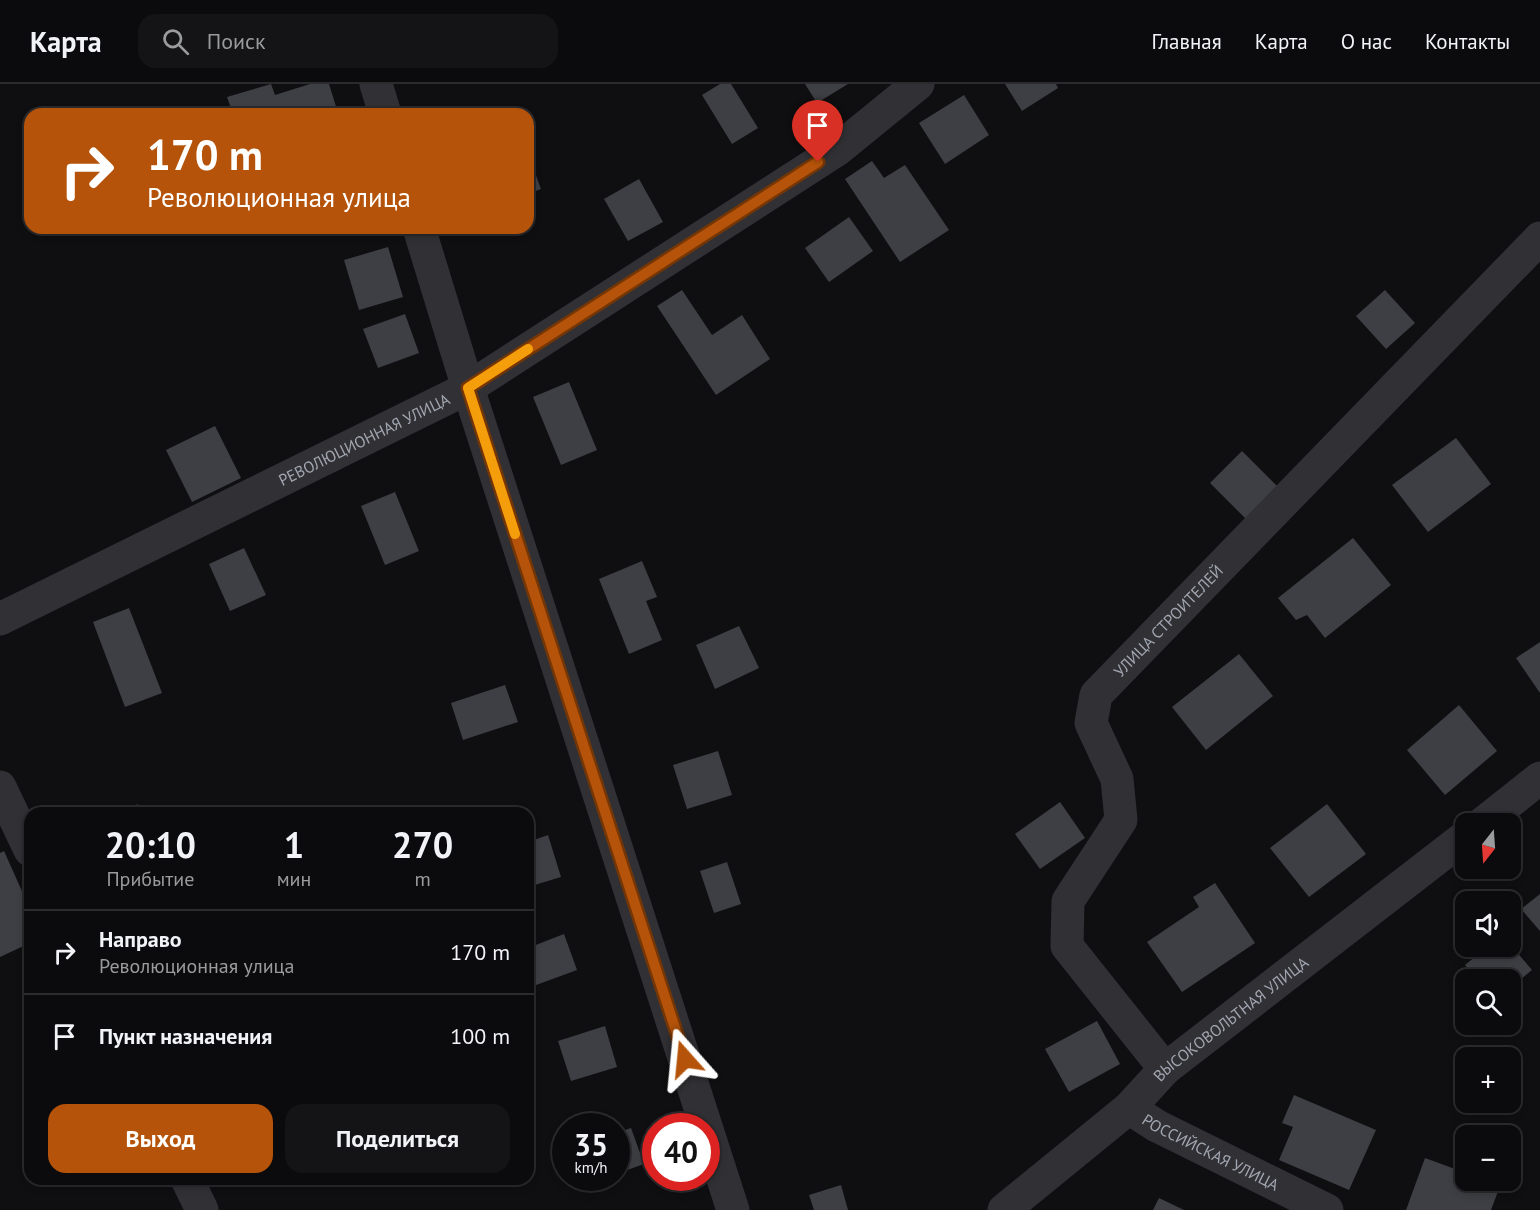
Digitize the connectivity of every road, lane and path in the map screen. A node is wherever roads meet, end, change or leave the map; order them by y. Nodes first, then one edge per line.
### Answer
1 (376, 84) edge
2 (918, 84) edge
3 (383, 108) edge
4 (421, 234) edge
5 (1540, 238) edge
6 (468, 388) junction
7 (0, 620) edge
8 (1540, 778) edge
9 (0, 787) edge
10 (1496, 813) edge
11 (24, 837) edge
12 (1455, 845) edge
13 (1165, 1069) junction
14 (1129, 1108) junction
15 (190, 1185) edge
16 (202, 1210) edge
17 (734, 1210) edge
18 (1004, 1210) edge
19 (1327, 1210) edge

1 - 3 street
2 - 6 street, РЕВОЛЮЦИОННАЯ УЛИЦА
4 - 6 street
5 - 13 street, УЛИЦА СТРОИТЕЛЕЙ
6 - 7 street, РЕВОЛЮЦИОННАЯ УЛИЦА
6 - 17 street
8 - 10 street
9 - 11 street
12 - 13 street, ВЫСОКОВОЛЬТНАЯ УЛИЦА
13 - 14 street, ВЫСОКОВОЛЬТНАЯ УЛИЦА
14 - 18 street, ВЫСОКОВОЛЬТНАЯ УЛИЦА
14 - 19 street, РОССИЙСКАЯ УЛИЦА
15 - 16 street

